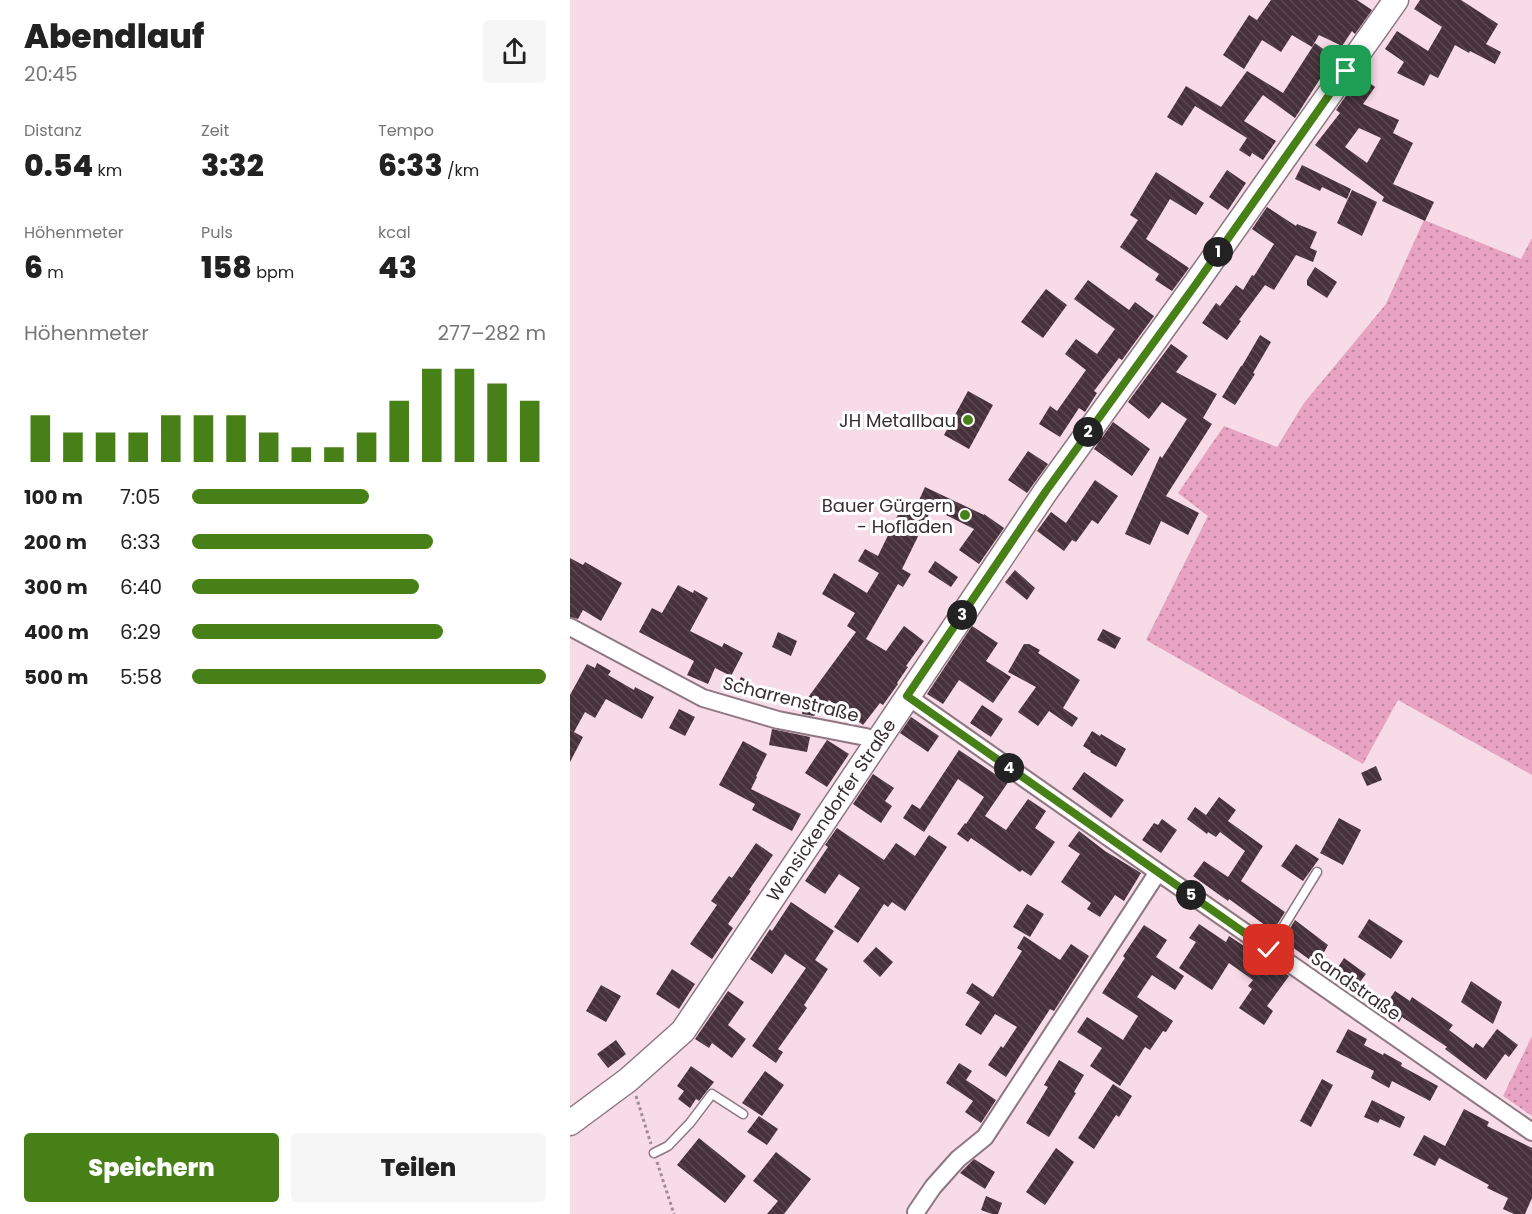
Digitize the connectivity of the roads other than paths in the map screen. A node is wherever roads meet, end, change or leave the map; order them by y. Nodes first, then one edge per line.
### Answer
1 (1396, 0) edge
2 (570, 627) edge
3 (907, 696) junction
4 (875, 744) junction
5 (1158, 872) junction
6 (1317, 872) dead end
7 (1269, 950) junction
8 (743, 1114) dead end
9 (570, 1122) edge
10 (1532, 1132) edge
11 (654, 1153) dead end
12 (916, 1212) dead end

1 - 3 main road, Wensickendorfer Straße
2 - 4 street, Scharrenstraße
3 - 4 main road, Wensickendorfer Straße
3 - 5 street, Sandstraße
4 - 9 main road, Wensickendorfer Straße
5 - 7 street, Sandstraße
5 - 12 street
6 - 7 lane
7 - 10 street, Sandstraße
8 - 11 lane

